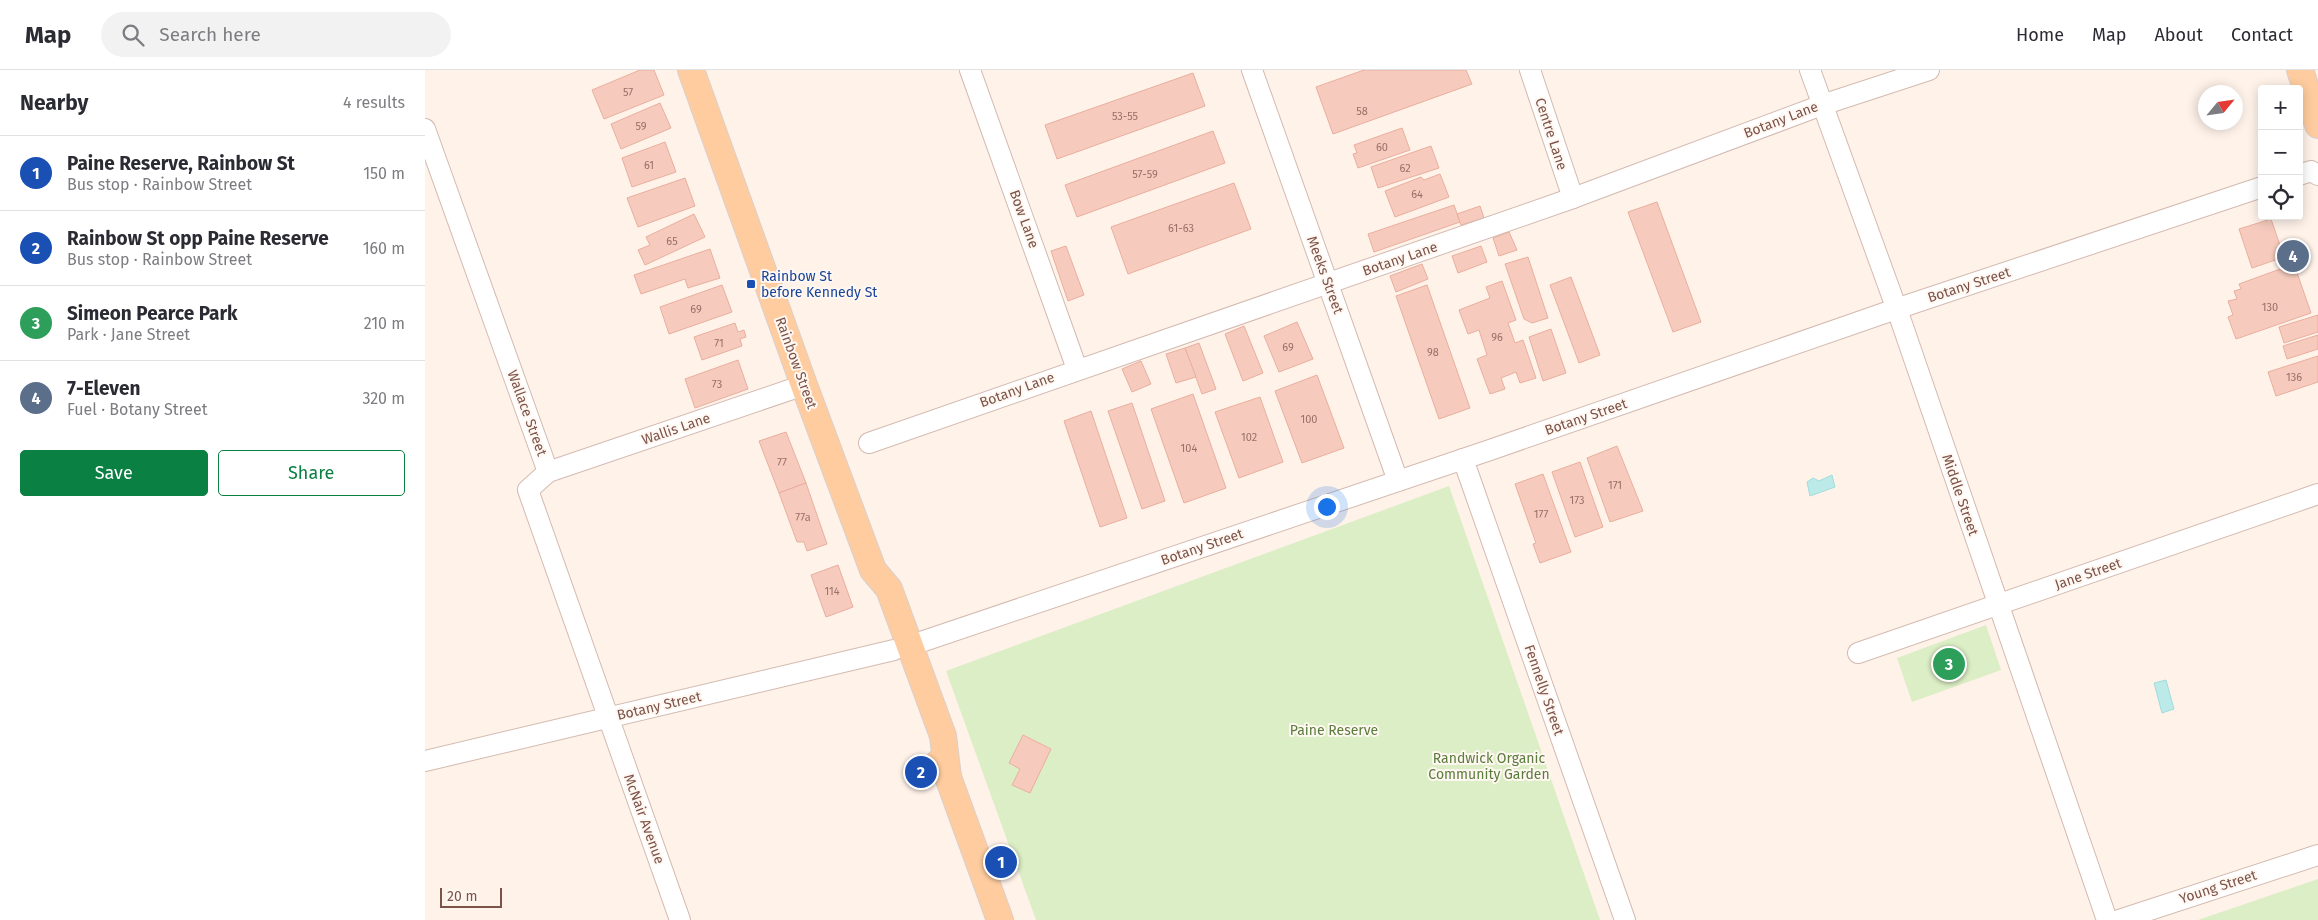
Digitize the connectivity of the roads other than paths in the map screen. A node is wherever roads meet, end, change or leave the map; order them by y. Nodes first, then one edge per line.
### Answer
1 (691, 70) edge
2 (970, 70) edge
3 (1252, 70) edge
4 (1530, 70) edge
5 (1810, 70) edge
6 (1929, 70) edge
7 (2300, 70) edge
8 (1822, 105) junction
9 (2318, 125) edge
10 (425, 129) edge
11 (2303, 174) edge
12 (2318, 175) edge
13 (2258, 188) edge
14 (1573, 198) junction
15 (1328, 284) junction
16 (1897, 309) junction
17 (1077, 369) junction
18 (804, 385) junction
19 (869, 443) dead end
20 (1463, 459) junction
21 (548, 472) junction
22 (1398, 481) junction
23 (2318, 494) edge
24 (1997, 606) junction
25 (901, 648) junction
26 (1858, 653) dead end
27 (607, 719) junction
28 (425, 761) edge
29 (2318, 855) edge
30 (680, 920) edge
31 (1000, 920) edge
32 (1625, 920) edge
33 (2107, 920) edge
34 (2119, 920) edge

1 - 18 main road, Rainbow Street
2 - 17 street, Bow Lane
3 - 15 street, Meeks Street
4 - 14 street, Centre Lane
5 - 8 street, Middle Street
6 - 8 street, Botany Lane
7 - 9 main road
8 - 14 street, Botany Lane
8 - 16 street, Middle Street
10 - 21 street, Wallace Street
11 - 12 street
13 - 16 street, Botany Street
14 - 15 street, Botany Lane
15 - 17 street, Botany Lane
15 - 22 street, Meeks Street
16 - 20 street, Botany Street
16 - 24 street, Middle Street
17 - 19 street, Botany Lane
18 - 21 street, Wallis Lane
18 - 25 main road, Rainbow Street
20 - 22 street, Botany Street
20 - 32 street, Fennelly Street
21 - 27 street, Wallace Street
22 - 25 street, Botany Street
23 - 24 street, Jane Street
24 - 26 street, Jane Street
24 - 33 street, Middle Street
25 - 27 street, Botany Street
25 - 31 main road, Rainbow Street
27 - 28 street, Botany Street
27 - 30 street, McNair Avenue
29 - 34 street, Young Street

